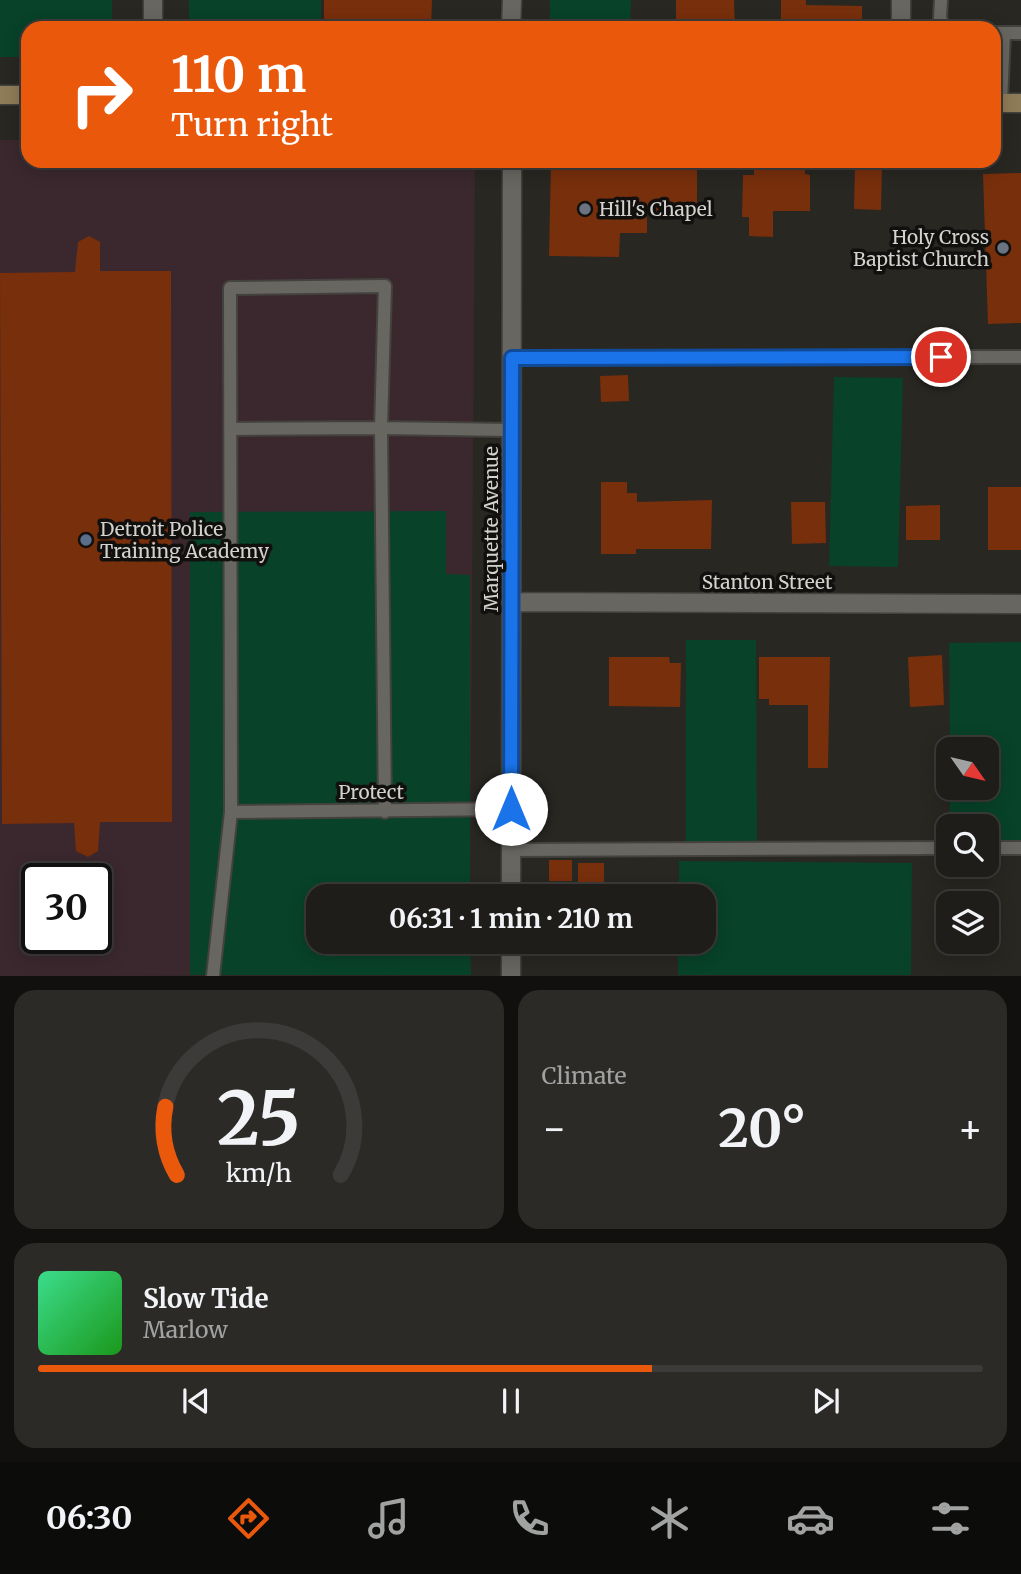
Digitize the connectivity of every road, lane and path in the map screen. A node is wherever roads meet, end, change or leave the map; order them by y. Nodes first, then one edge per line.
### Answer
1 (153, 0) edge
2 (512, 0) edge
3 (901, 0) edge
4 (941, 0) edge
5 (153, 21) edge
6 (511, 21) edge
7 (901, 21) edge
8 (941, 21) edge
9 (1001, 33) edge
10 (1021, 33) edge
11 (0, 95) edge
12 (21, 95) edge
13 (1001, 103) edge
14 (1021, 103) edge
15 (512, 168) edge
16 (1021, 357) edge
17 (512, 358) junction
18 (381, 428) junction
19 (230, 429) junction
20 (512, 430) junction
21 (512, 602) junction
22 (1021, 604) edge
23 (511, 809) junction
24 (230, 812) junction
25 (385, 812) junction
26 (936, 848) edge
27 (999, 848) edge
28 (1021, 848) edge
29 (511, 850) junction
30 (511, 884) edge
31 (511, 954) edge
32 (213, 975) edge
33 (510, 975) edge

1 - 5 street
2 - 6 street
3 - 7 street
4 - 8 lane
9 - 10 lane
11 - 12 street
13 - 14 street
15 - 17 street, Marquette Avenue
16 - 17 lane
17 - 20 street, Marquette Avenue
18 - 19 lane
18 - 19 lane
18 - 20 lane
18 - 25 lane
19 - 24 lane
20 - 21 street, Marquette Avenue
21 - 22 street, Stanton Street
21 - 23 street, Marquette Avenue
23 - 25 lane, Protect
23 - 29 street, Marquette Avenue
24 - 25 lane, Protect
24 - 32 lane
26 - 29 lane
27 - 28 lane
29 - 30 street, Marquette Avenue
31 - 33 street

